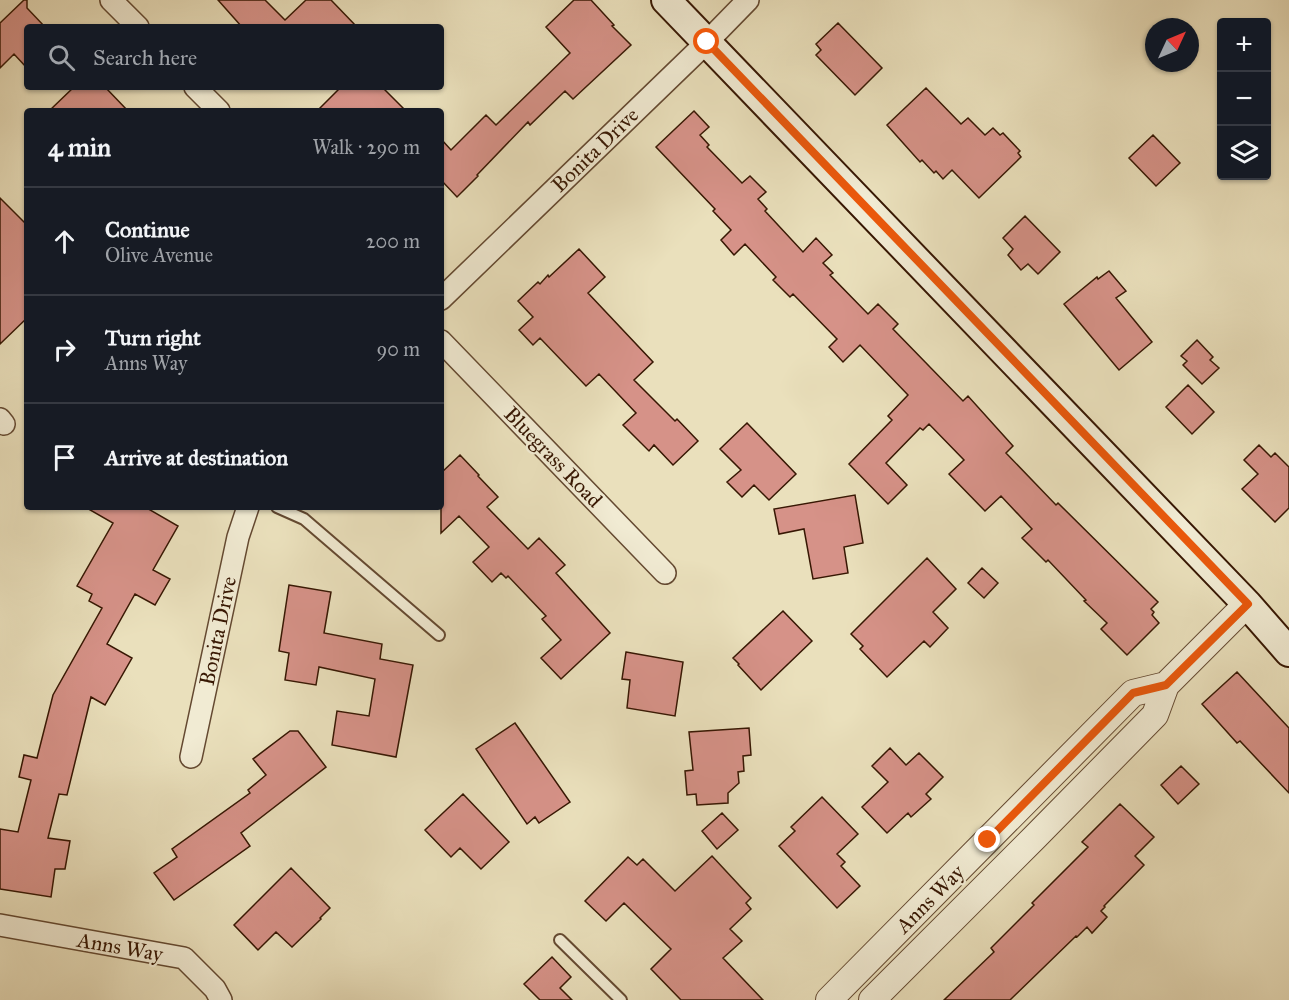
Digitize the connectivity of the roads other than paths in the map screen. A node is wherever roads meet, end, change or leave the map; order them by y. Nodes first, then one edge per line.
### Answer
1 (111, 0) edge
2 (666, 0) edge
3 (748, 0) edge
4 (135, 24) edge
5 (707, 42) junction
6 (198, 90) edge
7 (216, 108) edge
8 (444, 296) edge
9 (444, 344) edge
10 (247, 510) edge
11 (284, 510) edge
12 (665, 573) dead end
13 (1248, 604) junction
14 (439, 635) dead end
15 (1289, 652) edge
16 (1166, 685) junction
17 (191, 757) dead end
18 (0, 925) edge
19 (560, 940) dead end
20 (221, 1000) edge
21 (621, 1000) edge
22 (829, 1000) edge
23 (872, 1000) edge

1 - 4 street
2 - 5 main road
3 - 5 street, Bonita Drive
5 - 8 street, Bonita Drive
5 - 13 main road
6 - 7 street
9 - 12 street, Bluegrass Road
10 - 17 street, Bonita Drive
11 - 14 lane
13 - 15 main road
13 - 16 street, Anns Way
16 - 22 street, Anns Way
16 - 23 street, Anns Way
18 - 20 street, Anns Way
19 - 21 lane

